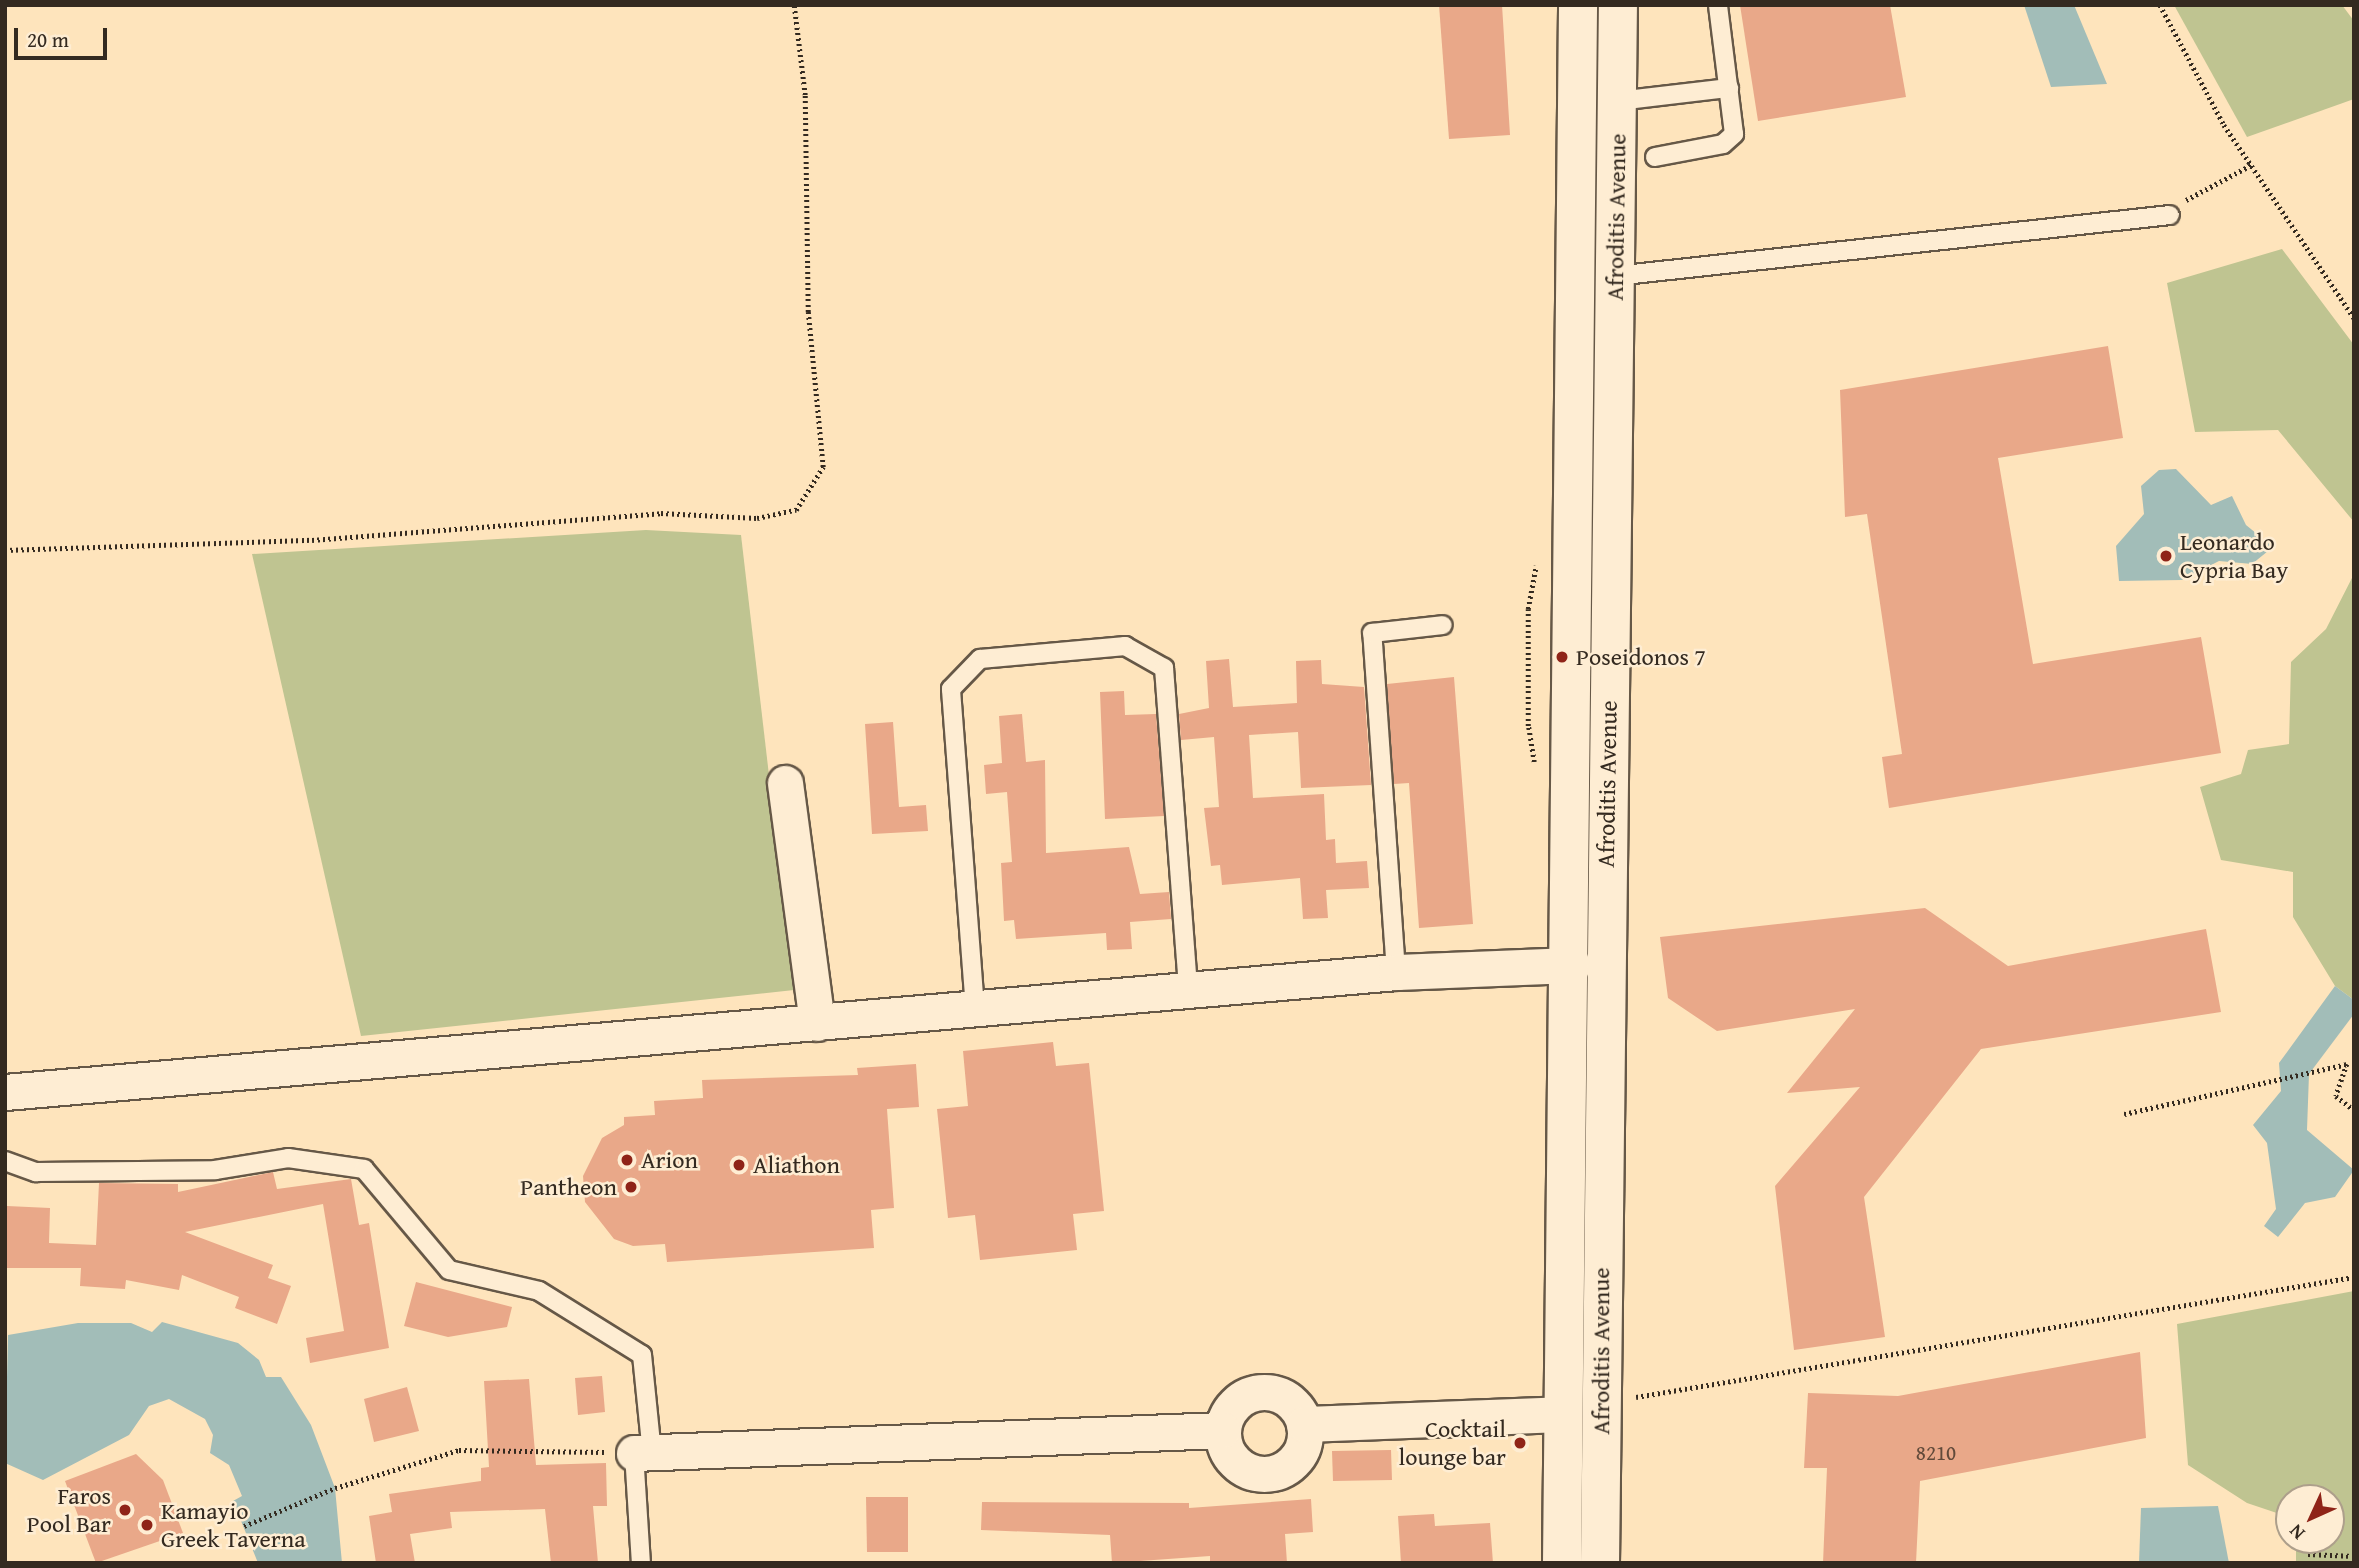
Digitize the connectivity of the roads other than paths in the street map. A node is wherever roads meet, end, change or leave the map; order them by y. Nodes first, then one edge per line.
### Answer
1 (1578, 5) edge
2 (1618, 5) edge
3 (1718, 5) edge
4 (1729, 88) junction
5 (1618, 101) junction
6 (1655, 157) dead end
7 (2170, 215) road end
8 (1615, 276) junction
9 (1443, 625) dead end
10 (785, 783) dead end
11 (1573, 965) junction
12 (1396, 972) junction
13 (1188, 990) junction
14 (975, 1009) junction
15 (817, 1023) junction
16 (5, 1092) edge
17 (5, 1161) edge
18 (1563, 1414) junction
19 (1304, 1424) junction
20 (1223, 1430) junction
21 (643, 1453) junction
22 (641, 1563) edge
23 (1562, 1563) edge
24 (1600, 1563) edge

1 - 11 main road, Afroditis Avenue
2 - 5 main road, Afroditis Avenue
3 - 4 lane
4 - 5 lane
4 - 6 lane
5 - 8 main road, Afroditis Avenue
7 - 8 lane
8 - 24 main road, Afroditis Avenue
9 - 12 lane
10 - 15 street
11 - 12 street
11 - 18 main road, Afroditis Avenue
12 - 13 street
13 - 14 street
13 - 14 lane
14 - 15 street
15 - 16 street
17 - 21 lane
18 - 19 street
18 - 23 main road, Afroditis Avenue
19 - 20 street
19 - 20 street
20 - 21 street
21 - 22 lane

